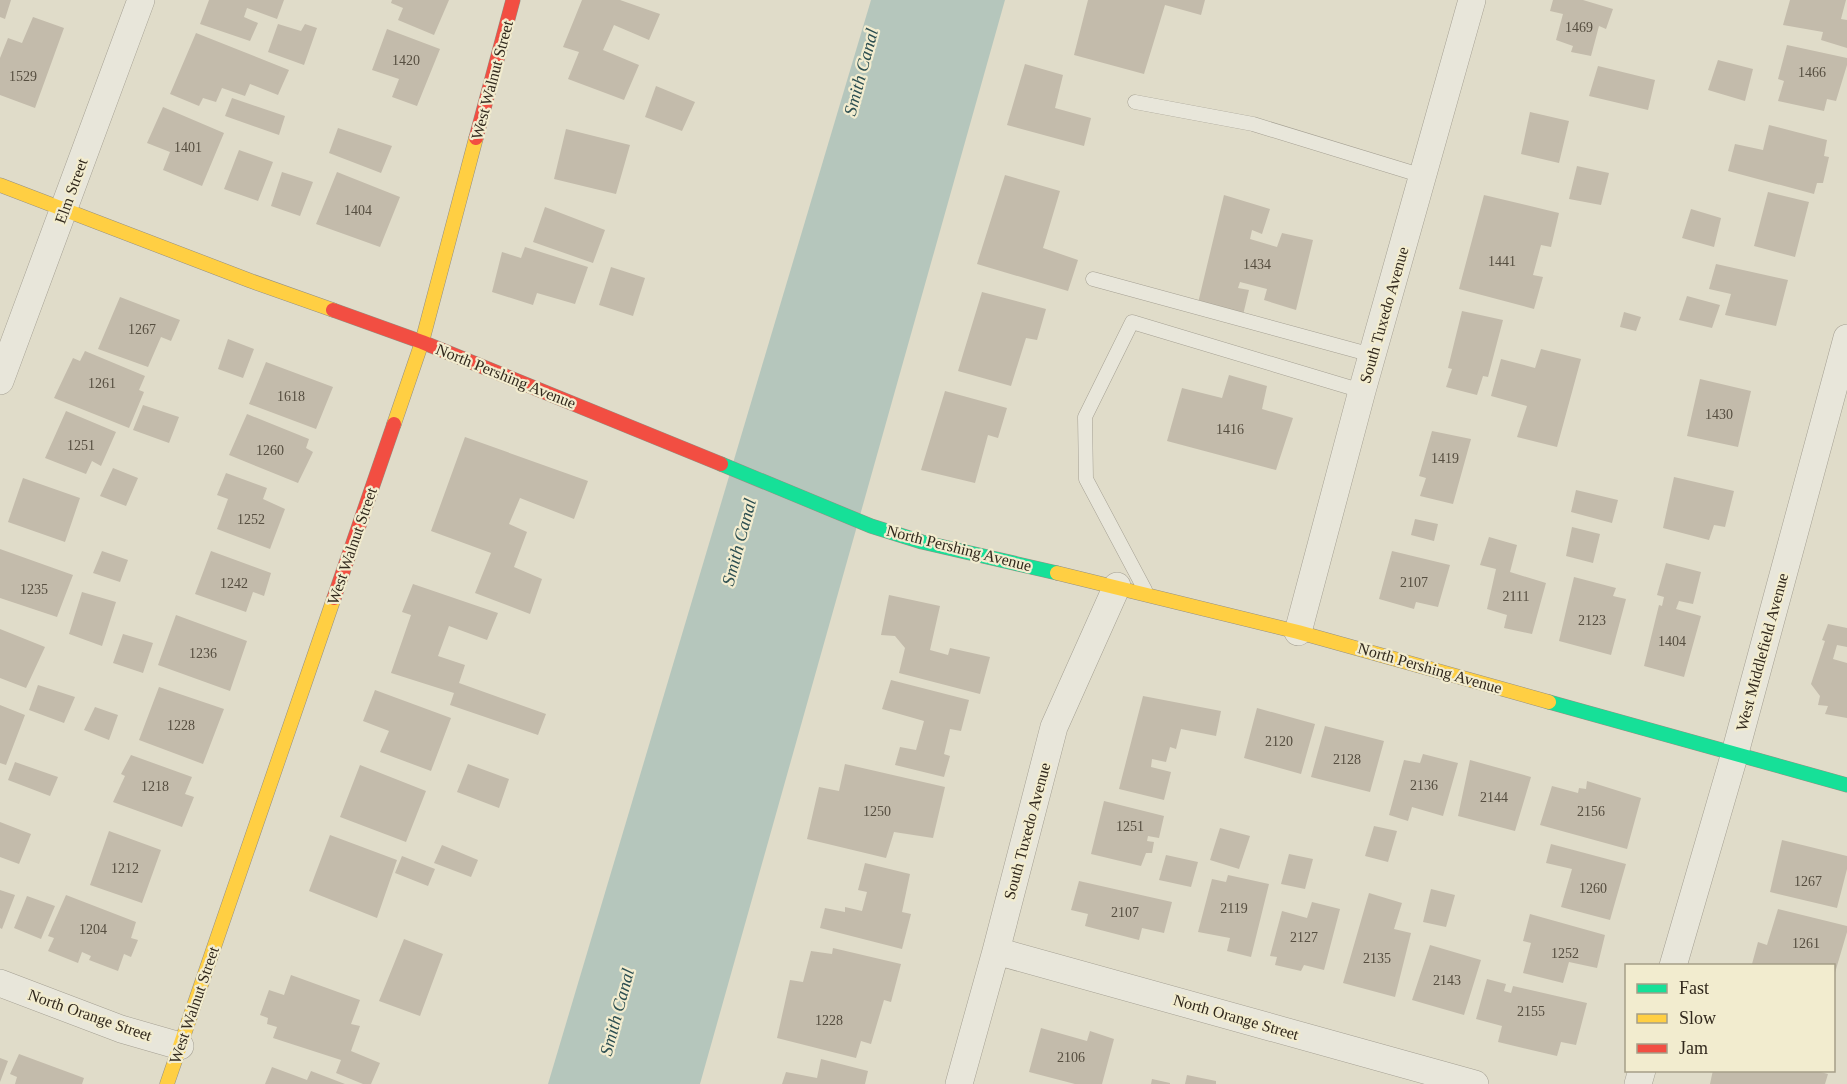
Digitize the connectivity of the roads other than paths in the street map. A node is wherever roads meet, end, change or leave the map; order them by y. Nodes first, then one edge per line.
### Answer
1 (141, 0) edge
2 (513, 0) edge
3 (1472, 0) edge
4 (1135, 102) dead end
5 (1423, 176) junction
6 (0, 185) edge
7 (64, 210) junction
8 (1093, 279) dead end
9 (1847, 338) edge
10 (422, 342) junction
11 (1372, 355) junction
12 (0, 381) edge
13 (1362, 391) junction
14 (1117, 586) junction
15 (1148, 596) junction
16 (1298, 632) junction
17 (1735, 753) junction
18 (1847, 785) edge
19 (996, 951) junction
20 (1674, 964) edge
21 (0, 983) edge
22 (180, 1046) junction
23 (167, 1084) edge
24 (959, 1084) edge
25 (1475, 1084) edge

1 - 7 street, Elm Street
2 - 10 main road, West Walnut Street
3 - 5 street, South Tuxedo Avenue
4 - 5 lane
5 - 11 street, South Tuxedo Avenue
6 - 7 main road, North Pershing Avenue
7 - 10 main road, North Pershing Avenue
7 - 12 street, Elm Street
8 - 11 lane
9 - 17 street, West Middlefield Avenue
10 - 14 main road, North Pershing Avenue
10 - 22 main road, West Walnut Street
11 - 13 street, South Tuxedo Avenue
13 - 15 lane
13 - 16 street, South Tuxedo Avenue
14 - 15 main road, North Pershing Avenue
14 - 19 street, South Tuxedo Avenue
15 - 16 main road, North Pershing Avenue
16 - 17 main road, North Pershing Avenue
17 - 18 main road, North Pershing Avenue
17 - 20 street, West Middlefield Avenue
19 - 24 street, South Tuxedo Avenue
19 - 25 street, North Orange Street
21 - 22 street, North Orange Street
22 - 23 main road, West Walnut Street

